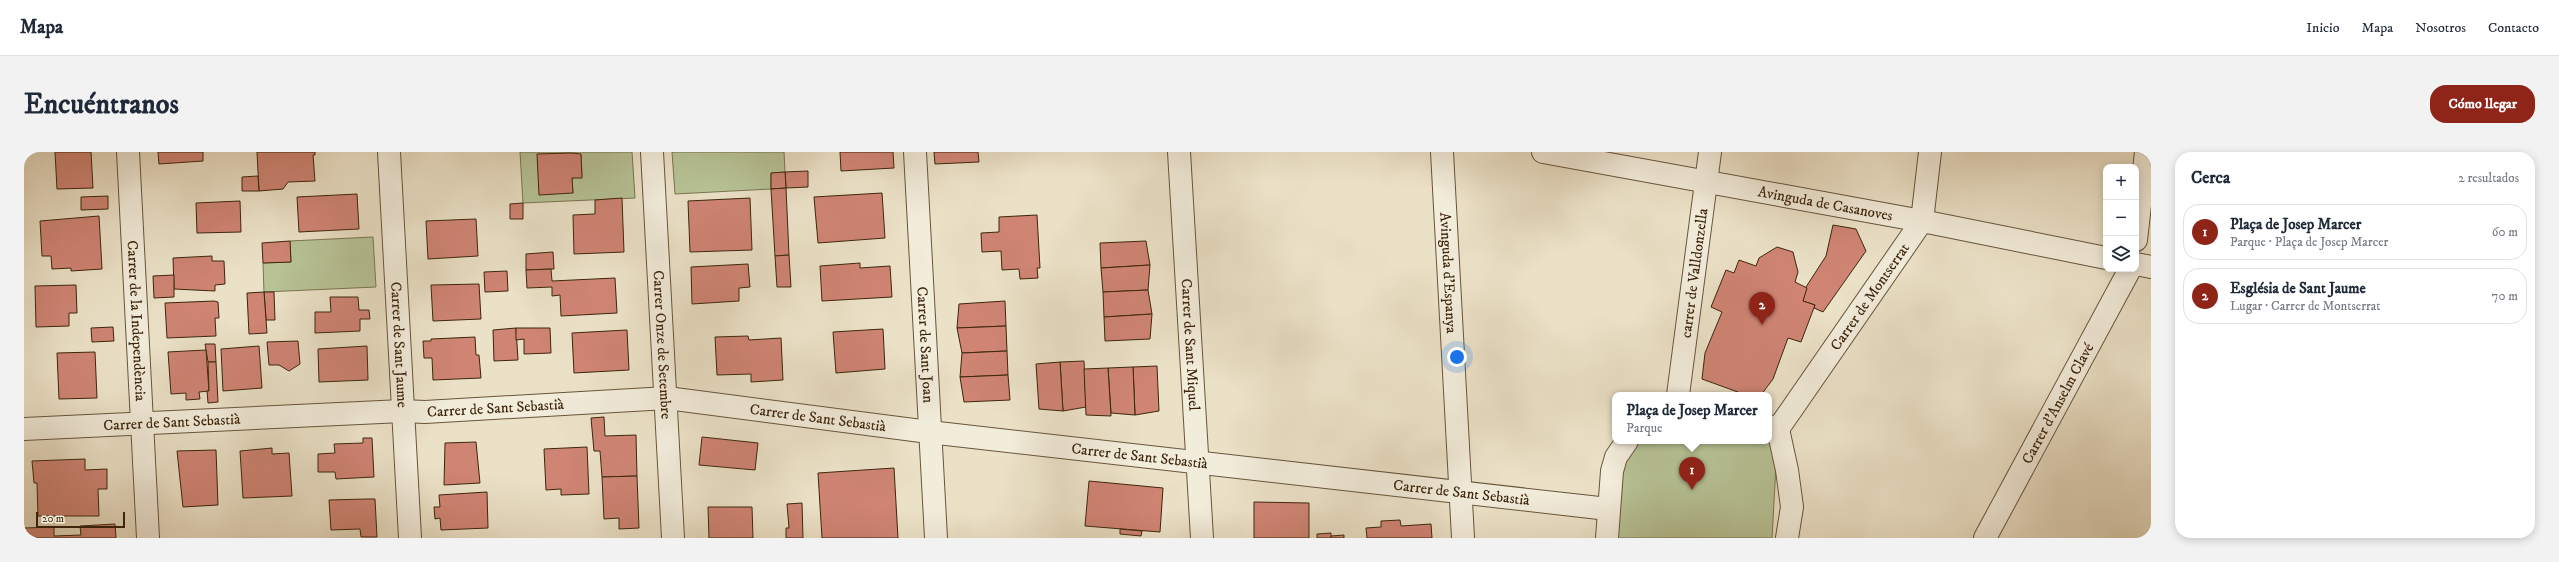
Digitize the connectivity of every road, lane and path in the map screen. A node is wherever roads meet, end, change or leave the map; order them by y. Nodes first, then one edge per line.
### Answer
1 (128, 152) edge
2 (390, 152) edge
3 (652, 152) edge
4 (914, 152) edge
5 (1179, 152) edge
6 (1442, 152) edge
7 (1543, 152) edge
8 (1710, 152) edge
9 (1930, 152) edge
10 (2146, 152) edge
11 (1707, 182) junction
12 (1922, 221) junction
13 (2136, 236) edge
14 (2103, 257) edge
15 (2139, 265) edge
16 (2151, 267) edge
17 (2128, 272) edge
18 (1678, 392) edge
19 (666, 398) junction
20 (402, 411) junction
21 (142, 422) junction
22 (1773, 427) edge
23 (24, 429) edge
24 (929, 432) junction
25 (1625, 444) edge
26 (1199, 462) junction
27 (1460, 493) junction
28 (1608, 510) junction
29 (148, 538) edge
30 (410, 538) edge
31 (673, 538) edge
32 (936, 538) edge
33 (1202, 538) edge
34 (1463, 538) edge
35 (1607, 538) edge
36 (1787, 538) edge
37 (1985, 538) edge

1 - 21 street, Carrer de la Independència
2 - 20 street, Carrer de Sant Jaume
3 - 19 street, Carrer Onze de Setembre
4 - 24 street, Carrer de Sant Joan
5 - 26 street, Carrer de Sant Miquel
6 - 27 street, Avinguda d'Espanya
7 - 11 street, Avinguda de Casanoves
8 - 11 street, carrer de Valldonzella
9 - 12 street, Carrer de Montserrat
10 - 13 street
11 - 12 street, Avinguda de Casanoves
11 - 18 street, carrer de Valldonzella
12 - 14 street, Avinguda de Casanoves
12 - 22 street, Carrer de Montserrat
15 - 16 street
17 - 37 street, Carrer d'Anselm Clavé
19 - 20 street, Carrer de Sant Sebastià
19 - 24 street, Carrer de Sant Sebastià
19 - 31 street, Carrer Onze de Setembre
20 - 21 street, Carrer de Sant Sebastià
20 - 30 street, Carrer de Sant Jaume
21 - 23 street, Carrer de Sant Sebastià
21 - 29 street, Carrer de la Independència
22 - 36 street
24 - 26 street, Carrer de Sant Sebastià
24 - 32 street, Carrer de Sant Joan
25 - 28 street
26 - 27 street, Carrer de Sant Sebastià
26 - 33 street, Carrer de Sant Miquel
27 - 28 street, Carrer de Sant Sebastià
27 - 34 street, Avinguda d'Espanya
28 - 35 street

